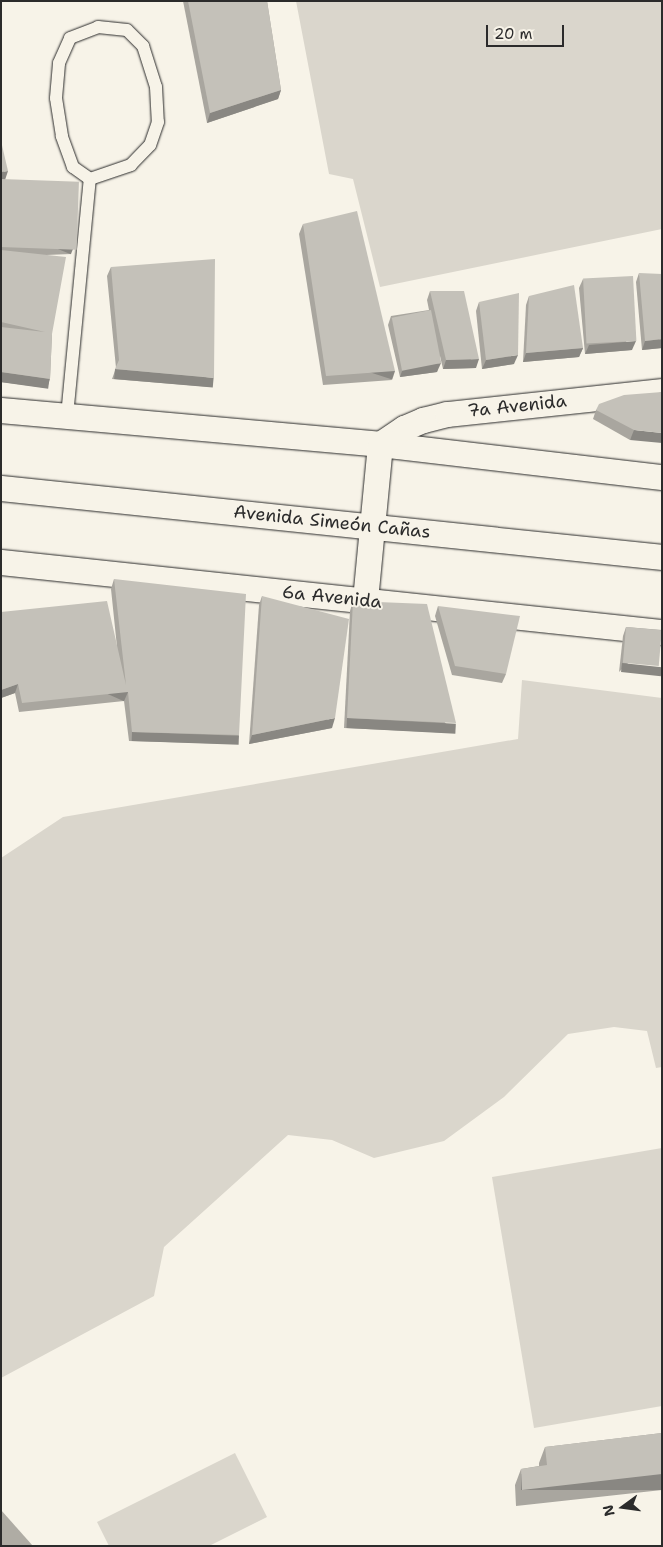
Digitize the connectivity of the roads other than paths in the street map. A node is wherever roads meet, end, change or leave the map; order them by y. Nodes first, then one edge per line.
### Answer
1 (90, 179) junction
2 (662, 391) edge
3 (1, 410) edge
4 (67, 416) junction
5 (380, 444) junction
6 (662, 477) edge
7 (1, 488) edge
8 (372, 526) junction
9 (662, 557) edge
10 (1, 562) edge
11 (366, 600) junction
12 (662, 632) edge

1 - 1 lane
1 - 4 lane
2 - 5 street, 7a Avenida
3 - 4 street
4 - 5 street
5 - 6 street
5 - 8 street
7 - 8 street, Avenida Simeón Cañas
8 - 9 street, Avenida Simeón Cañas
8 - 11 street
10 - 11 street, 6a Avenida
11 - 12 street, 6a Avenida

